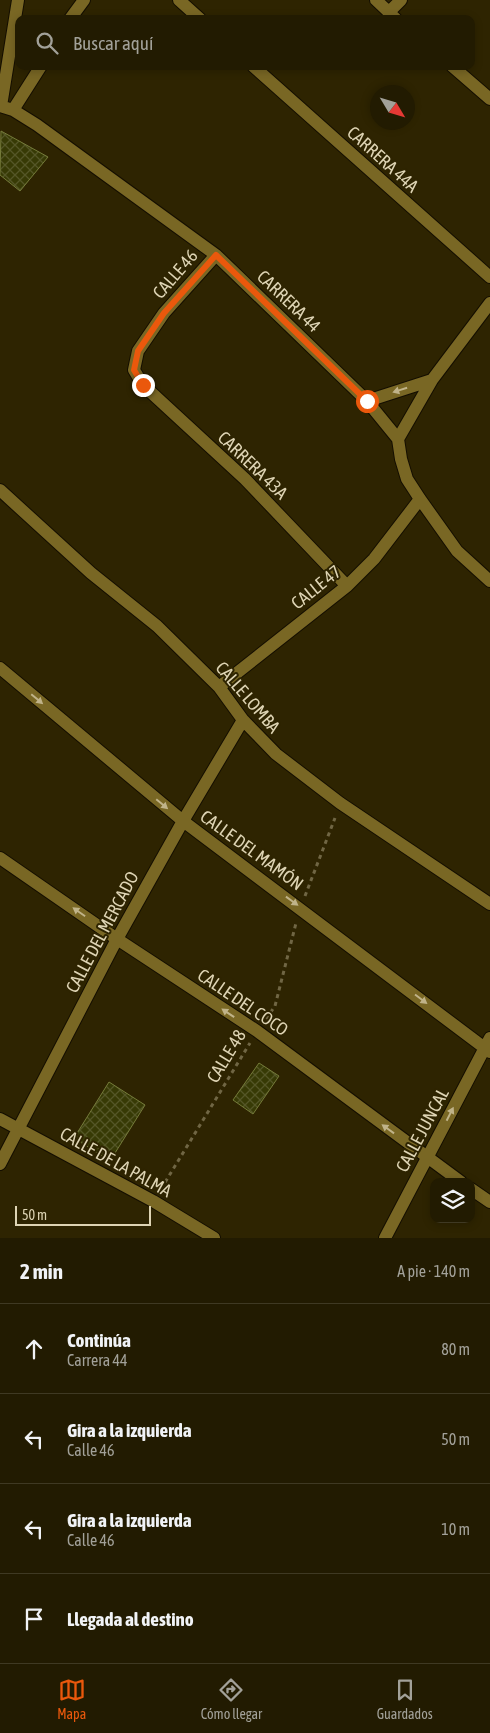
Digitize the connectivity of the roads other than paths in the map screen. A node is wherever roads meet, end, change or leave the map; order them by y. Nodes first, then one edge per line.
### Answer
1 (18, 0) edge
2 (84, 0) edge
3 (178, 0) edge
4 (376, 0) edge
5 (401, 0) edge
6 (16, 15) edge
7 (73, 15) edge
8 (195, 15) edge
9 (393, 15) edge
10 (15, 23) edge
11 (37, 70) edge
12 (257, 70) edge
13 (457, 70) edge
14 (490, 99) edge
15 (4, 107) edge
16 (216, 255) junction
17 (490, 277) edge
18 (490, 303) edge
19 (134, 370) joint
20 (432, 380) junction
21 (367, 401) junction
22 (398, 439) junction
23 (0, 490) edge
24 (420, 499) junction
25 (489, 579) edge
26 (348, 586) junction
27 (0, 668) edge
28 (219, 687) junction
29 (243, 720) junction
30 (183, 821) junction
31 (0, 858) edge
32 (490, 904) edge
33 (117, 939) junction
34 (488, 1046) edge
35 (0, 1119) edge
36 (18, 1129) junction
37 (428, 1158) junction
38 (0, 1164) edge
39 (456, 1178) edge
40 (475, 1192) edge
41 (490, 1202) edge
42 (214, 1238) edge
43 (385, 1238) edge

1 - 6 street
2 - 7 street
3 - 8 street
4 - 9 street
5 - 9 street
10 - 15 street
11 - 15 street
12 - 17 street, CARRERA 44A
13 - 14 street
15 - 16 street, CARRERA 44
16 - 19 street, CALLE 46
16 - 21 street, CARRERA 44
18 - 20 street
19 - 26 street, CARRERA 43A
20 -> 21 street
20 - 22 street
21 - 22 street, CARRERA 44
22 - 24 street, CARRERA 44
23 - 28 street, CALLE LOMBA
24 - 25 street, CARRERA 44
24 - 26 street, CALLE 47
26 - 28 street, CALLE 47
27 -> 30 street, CALLE DEL MAMÓN
28 - 29 street, CALLE LOMBA
29 - 30 street, CALLE DEL MERCADO
29 - 32 street, CALLE LOMBA
30 - 33 street, CALLE DEL MERCADO
30 -> 34 street, CALLE DEL MAMÓN
33 -> 31 street, CALLE DEL COCO
33 - 36 street, CALLE DEL MERCADO
37 -> 33 street, CALLE DEL COCO
37 -> 34 street, CALLE JUNCAL
35 - 36 street, CALLE DE LA PALMA
36 - 38 street, CALLE DEL MERCADO
36 - 42 street, CALLE DE LA PALMA
37 - 39 street, CALLE DEL COCO
37 - 43 street, CALLE JUNCAL
40 - 41 street

